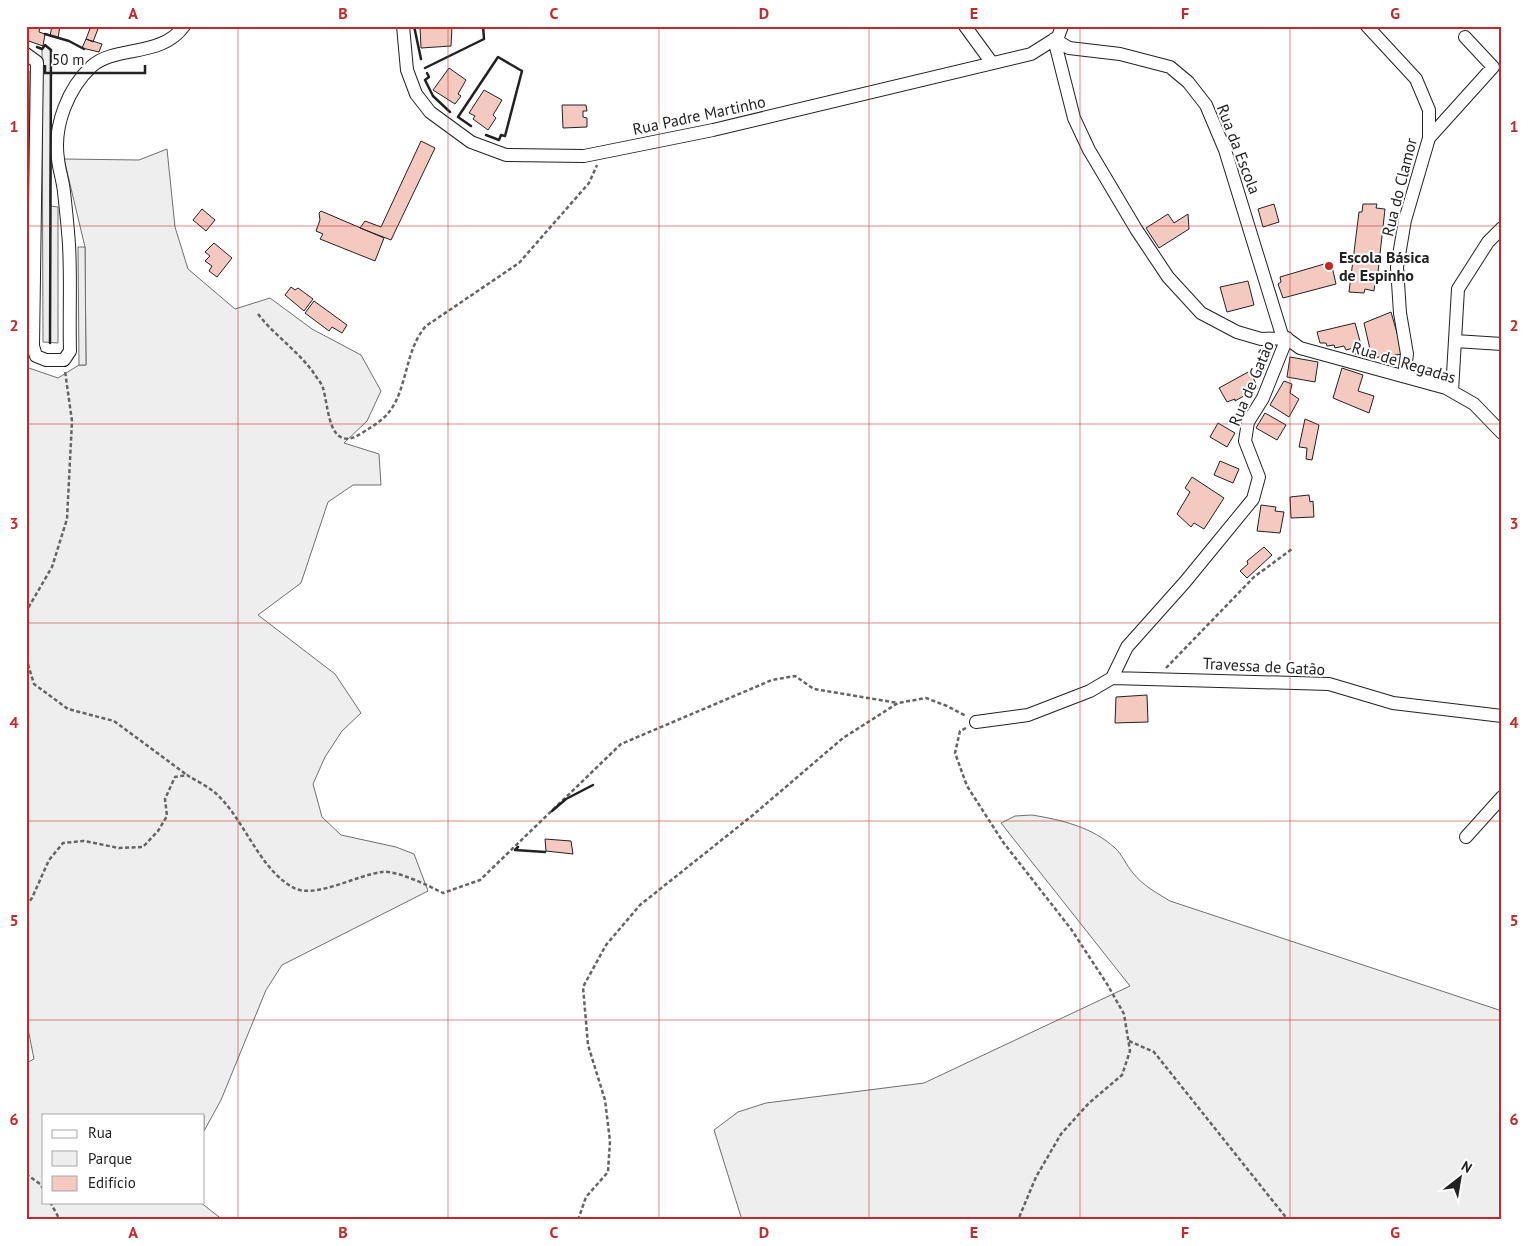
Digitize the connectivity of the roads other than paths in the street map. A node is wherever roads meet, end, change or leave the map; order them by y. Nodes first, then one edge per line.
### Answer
1 (184, 26) edge
2 (402, 26) edge
3 (965, 26) edge
4 (1062, 26) edge
5 (1367, 26) edge
6 (1465, 36) dead end
7 (1054, 39) junction
8 (26, 54) edge
9 (992, 63) junction
10 (1429, 138) junction
11 (1502, 228) edge
12 (1287, 338) junction
13 (1455, 341) junction
14 (1502, 344) edge
15 (1404, 376) junction
16 (1452, 391) junction
17 (1502, 433) edge
18 (1112, 678) junction
19 (1502, 716) edge
20 (976, 722) road end
21 (1502, 797) edge
22 (1466, 837) dead end

1 - 8 street
2 - 9 street, Rua Padre Martinho
3 - 9 street
4 - 7 street, Rua Padre Martinho
5 - 10 street, Rua do Clamor
6 - 10 street
7 - 9 street, Rua Padre Martinho
7 - 12 street, Rua de Gatão
7 - 12 street, Rua da Escola
10 - 15 street, Rua do Clamor
11 - 13 street
12 - 15 street, Rua de Regadas
12 - 18 street, Rua de Gatão
13 - 14 street
13 - 16 street
15 - 16 street, Rua de Regadas
16 - 17 street, Rua de Regadas
18 - 19 street, Travessa de Gatão
18 - 20 street
21 - 22 street

